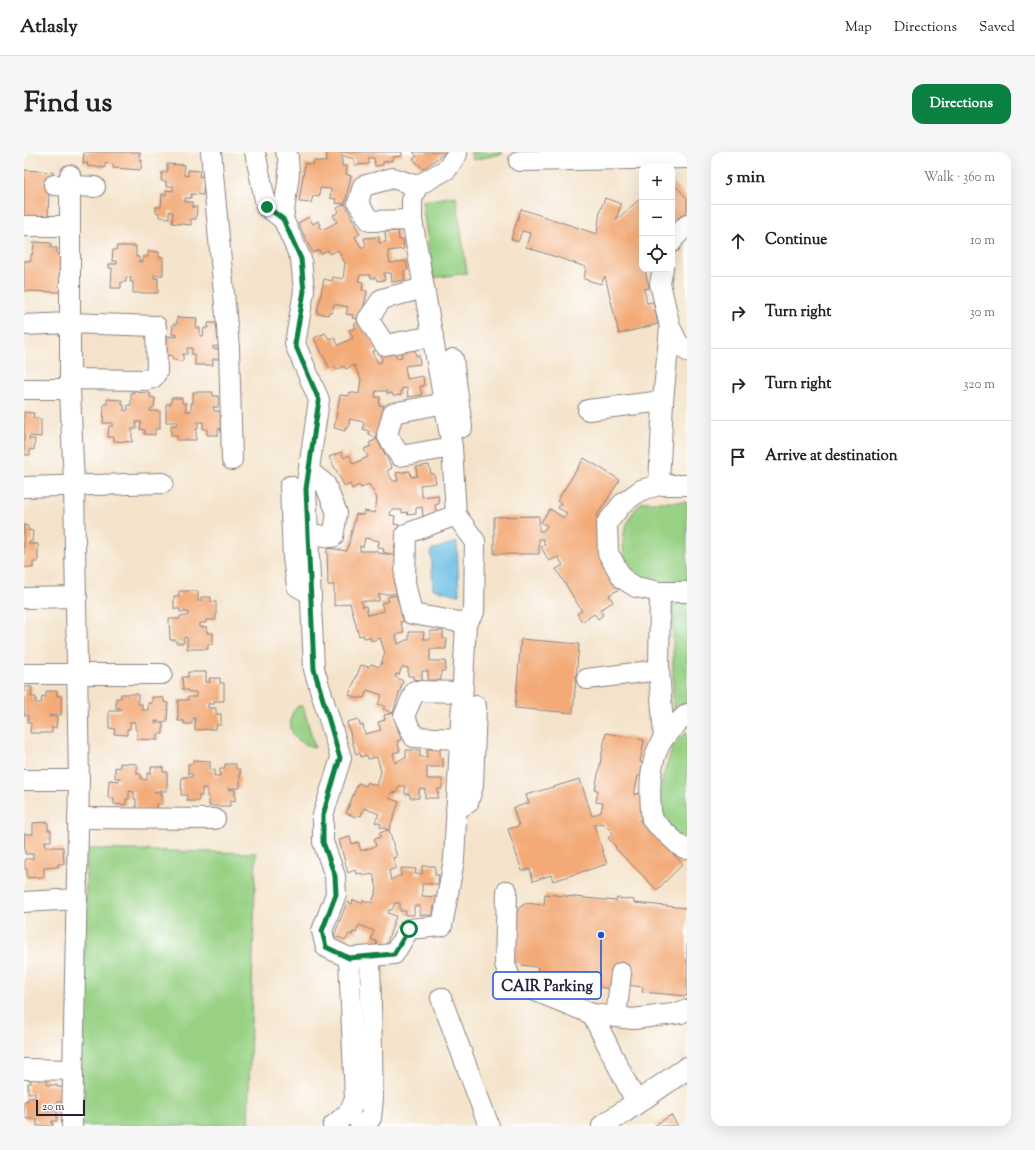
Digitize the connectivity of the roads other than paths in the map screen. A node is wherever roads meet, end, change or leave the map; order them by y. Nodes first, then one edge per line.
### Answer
1 (211, 152) edge
2 (255, 152) edge
3 (286, 152) edge
4 (457, 152) edge
5 (687, 158) edge
6 (519, 161) dead end
7 (417, 186) junction
8 (95, 187) dead end
9 (283, 219) junction
10 (412, 220) junction
11 (687, 225) edge
12 (24, 226) edge
13 (70, 226) junction
14 (675, 237) edge
15 (662, 272) edge
16 (424, 288) junction
17 (69, 323) junction
18 (24, 325) edge
19 (670, 327) junction
20 (433, 336) junction
21 (687, 351) edge
22 (453, 359) dead end
23 (70, 384) junction
24 (24, 389) edge
25 (663, 401) junction
26 (444, 403) junction
27 (588, 410) dead end
28 (452, 447) junction
29 (232, 460) dead end
30 (454, 469) junction
31 (309, 471) junction
32 (163, 483) dead end
33 (659, 485) junction
34 (687, 485) edge
35 (74, 486) junction
36 (290, 486) dead end
37 (24, 487) edge
38 (456, 515) junction
39 (309, 534) junction
40 (660, 592) junction
41 (687, 592) edge
42 (312, 594) junction
43 (77, 597) junction
44 (24, 598) edge
45 (466, 623) junction
46 (659, 670) junction
47 (24, 674) edge
48 (78, 674) junction
49 (162, 674) dead end
50 (587, 679) dead end
51 (462, 692) junction
52 (476, 706) dead end
53 (687, 714) edge
54 (664, 738) junction
55 (460, 739) junction
56 (24, 780) edge
57 (79, 780) junction
58 (456, 808) junction
59 (78, 818) junction
60 (215, 819) dead end
61 (687, 850) edge
62 (507, 891) dead end
63 (77, 899) junction
64 (24, 902) edge
65 (370, 957) junction
66 (349, 958) junction
67 (621, 973) dead end
68 (441, 998) dead end
69 (687, 1010) edge
70 (592, 1014) junction
71 (616, 1017) junction
72 (24, 1069) edge
73 (687, 1069) edge
74 (73, 1070) junction
75 (636, 1102) junction
76 (72, 1126) edge
77 (333, 1126) edge
78 (360, 1126) edge
79 (489, 1126) edge
80 (603, 1126) edge

1 - 29 street
2 - 9 street
3 - 9 street
4 - 7 street
5 - 6 street
7 - 10 street
7 - 10 street
8 - 13 street
9 - 31 street
10 - 16 street
11 - 14 street
12 - 13 street
13 - 17 street
15 - 19 street
16 - 20 street
16 - 20 street
17 - 18 street
17 - 23 street
17 - 23 street
19 - 21 street
19 - 25 street
20 - 26 street
22 - 30 street
23 - 24 street
23 - 35 street
25 - 27 street
25 - 33 street
26 - 28 street
26 - 28 street
28 - 30 street
30 - 38 street
31 - 39 street
31 - 39 street
32 - 35 street
33 - 34 street
33 - 40 street
35 - 37 street
35 - 43 street
36 - 42 street
38 - 45 street
38 - 45 street
39 - 42 street
40 - 41 street
40 - 46 street
42 - 66 street
43 - 44 street
43 - 48 street
45 - 51 street
46 - 50 street
46 - 54 street
47 - 48 street
48 - 49 street
48 - 57 street
51 - 55 street
51 - 55 street
52 - 58 street
53 - 54 street
54 - 61 street
55 - 58 street
56 - 57 street
57 - 59 street
58 - 65 street
59 - 60 street
59 - 63 street
62 - 70 street
63 - 64 street
63 - 74 street
65 - 66 street
65 - 78 street
66 - 77 street
67 - 71 street
68 - 79 street
69 - 71 street
70 - 71 street
70 - 75 street
72 - 74 street
73 - 75 main road
74 - 76 street
75 - 80 main road

